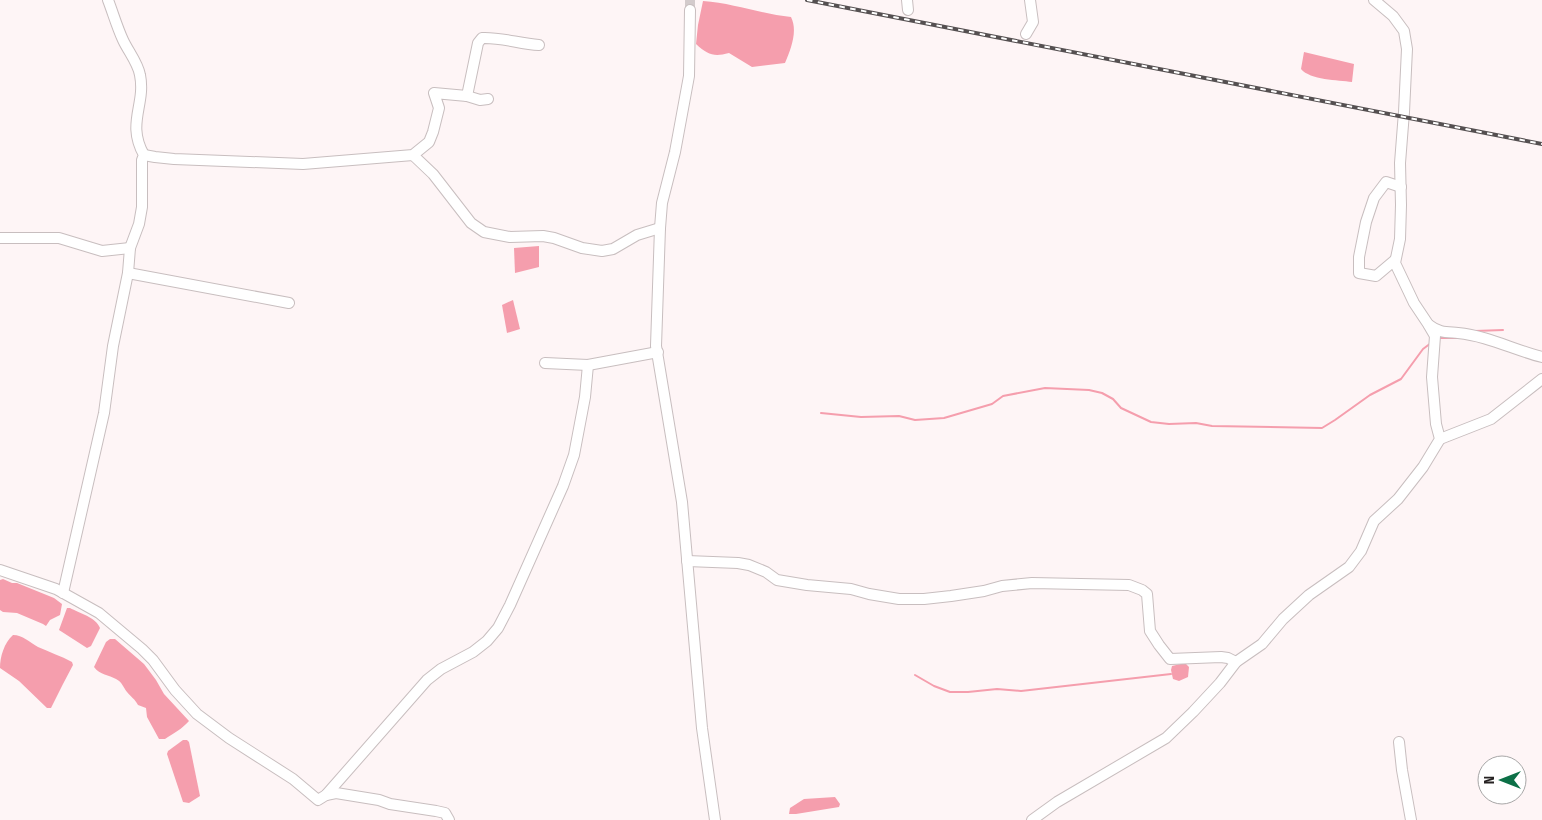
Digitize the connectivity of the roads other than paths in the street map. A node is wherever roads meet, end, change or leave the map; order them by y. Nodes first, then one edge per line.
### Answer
1 (108, 0) edge
2 (1030, 0) edge
3 (1374, 0) edge
4 (690, 10) tunnel mouth
5 (1026, 34) dead end
6 (539, 46) dead end
7 (467, 96) junction
8 (488, 99) dead end
9 (144, 155) junction
10 (413, 155) junction
11 (1401, 187) junction
12 (660, 228) junction
13 (0, 238) edge
14 (130, 248) junction
15 (1396, 260) junction
16 (128, 272) junction
17 (288, 303) dead end
18 (1428, 324) junction
19 (658, 352) junction
20 (1542, 357) edge
21 (545, 363) dead end
22 (588, 365) junction
23 (1542, 379) edge
24 (1440, 440) junction
25 (687, 561) junction
26 (0, 570) edge
27 (64, 593) junction
28 (1236, 662) junction
29 (1399, 742) dead end
30 (326, 794) junction
31 (449, 820) edge
32 (715, 820) edge
33 (1032, 820) edge
34 (1411, 820) edge

1 - 9 street
2 - 5 street
3 - 11 street
4 - 12 street
6 - 7 street
7 - 8 street
7 - 10 street
9 - 10 street
9 - 14 street
10 - 12 street
11 - 15 street
11 - 15 street
12 - 19 street
13 - 14 street
14 - 16 street
15 - 18 street
16 - 17 street
16 - 27 street
18 - 20 street
18 - 24 street
19 - 22 street
19 - 25 street
21 - 22 street
22 - 30 street
23 - 24 street
24 - 28 street
25 - 28 street
25 - 32 street
26 - 27 street
27 - 30 street
28 - 33 street
29 - 34 street
30 - 31 street

